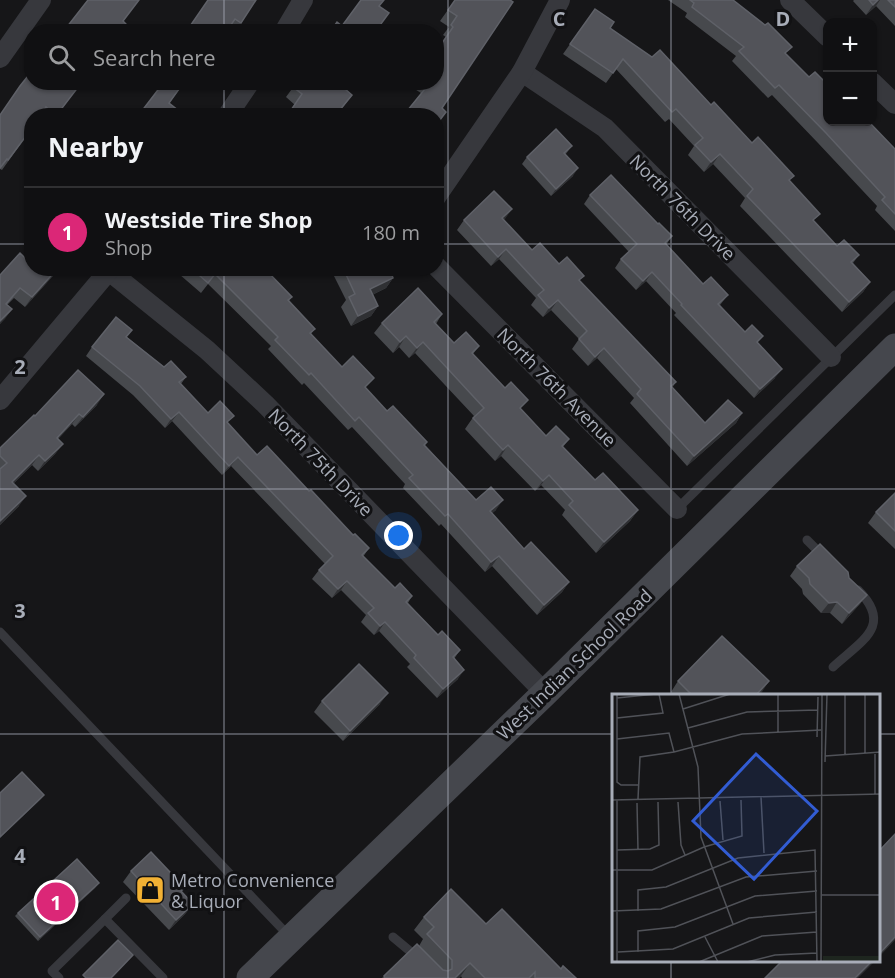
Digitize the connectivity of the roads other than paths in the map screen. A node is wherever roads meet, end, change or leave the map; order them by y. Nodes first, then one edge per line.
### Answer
1 (41, 0) edge
2 (303, 0) edge
3 (560, 0) edge
4 (790, 0) edge
5 (24, 24) edge
6 (24, 24) edge
7 (289, 24) edge
8 (823, 32) edge
9 (0, 58) edge
10 (522, 72) junction
11 (877, 86) edge
12 (245, 90) edge
13 (895, 104) edge
14 (232, 108) edge
15 (444, 184) edge
16 (444, 274) edge
17 (105, 276) edge
18 (117, 276) edge
19 (895, 295) edge
20 (895, 347) edge
21 (831, 357) junction
22 (0, 400) edge
23 (677, 508) joint
24 (807, 540) dead end
25 (830, 563) edge
26 (853, 586) edge
27 (0, 632) edge
28 (834, 668) dead end
29 (545, 693) junction
30 (126, 898) dead end
31 (105, 919) junction
32 (393, 937) dead end
33 (291, 938) junction
34 (424, 964) edge
35 (59, 978) edge
36 (163, 978) edge
37 (250, 978) edge

1 - 6 street
2 - 7 street
3 - 10 street
4 - 8 street
5 - 9 street
10 - 15 street
10 - 21 street, North 76th Drive
11 - 13 street
12 - 14 street
16 - 23 street, North 76th Avenue
17 - 22 street
18 - 29 street, North 75th Drive
19 - 21 lane
20 - 29 main road, West Indian School Road
21 - 23 lane
24 - 25 lane
26 - 28 lane
27 - 33 lane
29 - 33 main road, West Indian School Road
30 - 31 lane
31 - 35 lane
31 - 36 lane
32 - 34 lane
33 - 37 main road, West Indian School Road

